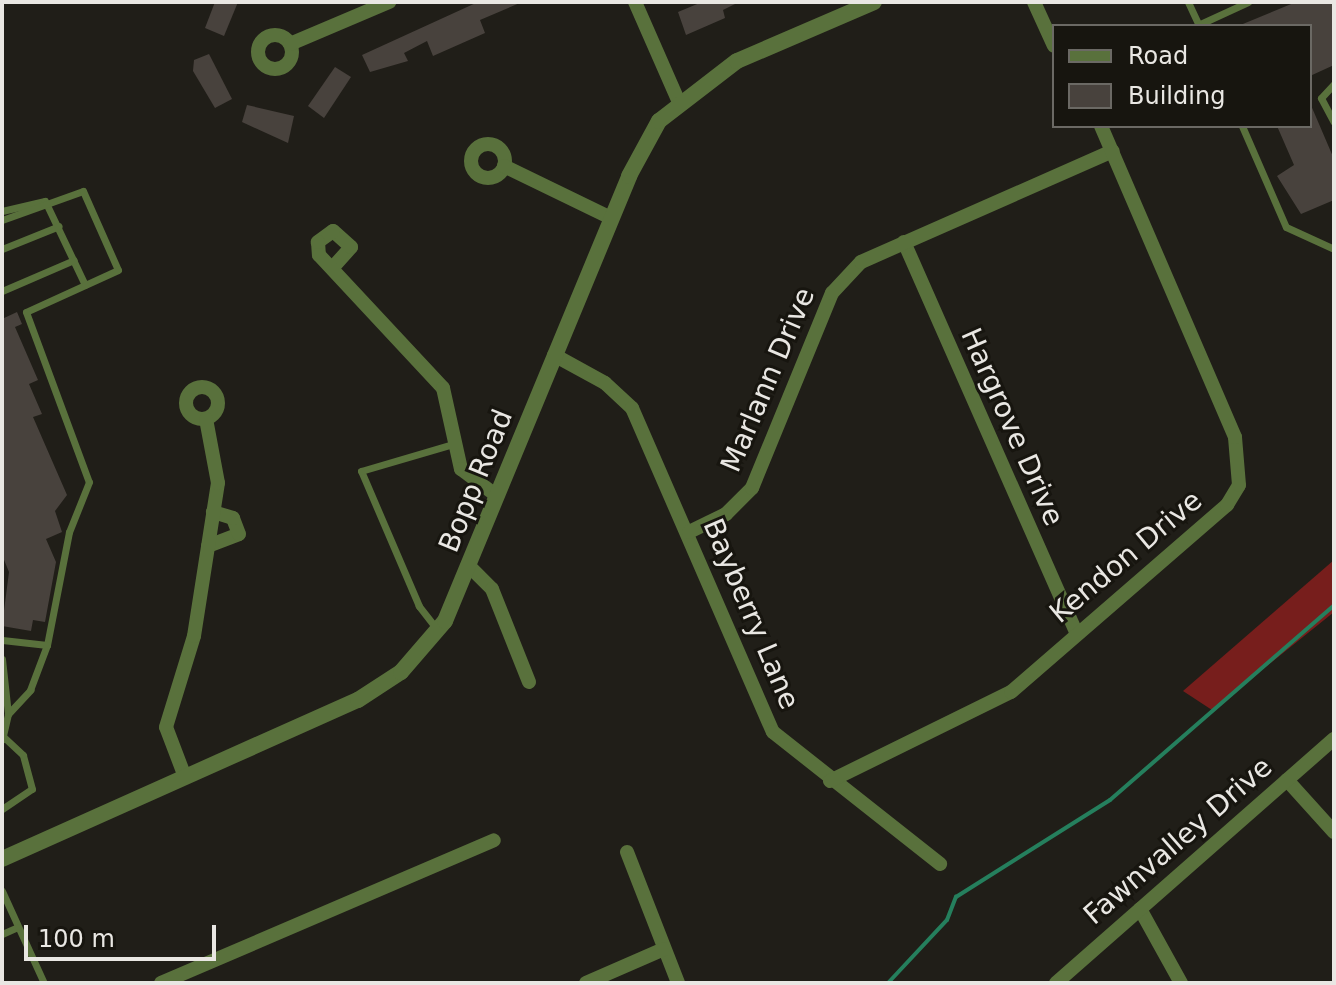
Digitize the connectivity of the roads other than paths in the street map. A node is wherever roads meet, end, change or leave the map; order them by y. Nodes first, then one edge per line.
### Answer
1 (389, 2) edge
2 (635, 2) edge
3 (874, 2) edge
4 (1034, 2) edge
5 (1188, 2) edge
6 (1248, 2) edge
7 (1197, 24) edge
8 (1202, 24) edge
9 (1052, 42) edge
10 (290, 44) dead end
11 (1334, 84) edge
12 (678, 100) junction
13 (1334, 122) edge
14 (1102, 128) edge
15 (1243, 128) edge
16 (1113, 151) junction
17 (504, 166) dead end
18 (51, 206) junction
19 (2, 211) edge
20 (611, 218) junction
21 (2, 220) edge
22 (59, 226) junction
23 (904, 242) junction
24 (2, 249) edge
25 (1334, 249) edge
26 (74, 260) junction
27 (335, 265) dead end
28 (85, 285) junction
29 (2, 291) edge
30 (554, 355) junction
31 (206, 419) dead end
32 (456, 443) junction
33 (497, 496) junction
34 (213, 512) junction
35 (689, 532) junction
36 (208, 546) junction
37 (470, 567) junction
38 (438, 630) junction
39 (1076, 632) junction
40 (2, 640) edge
41 (47, 645) junction
42 (2, 659) edge
43 (529, 682) dead end
44 (8, 714) junction
45 (3, 738) edge
46 (1334, 739) edge
47 (185, 777) junction
48 (1287, 780) junction
49 (830, 781) junction
50 (2, 809) edge
51 (1334, 832) edge
52 (494, 840) dead end
53 (627, 852) dead end
54 (2, 859) edge
55 (940, 864) dead end
56 (2, 894) edge
57 (1140, 909) junction
58 (18, 927) junction
59 (2, 934) edge
60 (664, 949) junction
61 (44, 983) edge
62 (161, 983) edge
63 (586, 983) edge
64 (678, 983) edge
65 (1056, 983) edge
66 (1181, 983) edge

1 - 10 street
2 - 12 street
3 - 12 street, Bopp Road
4 - 9 street
5 - 7 lane
6 - 8 lane
11 - 13 lane
12 - 20 street, Bopp Road
14 - 16 street, Kendon Drive
15 - 25 lane
16 - 23 street, Marlann Drive
16 - 39 street, Kendon Drive
17 - 20 street
18 - 19 lane
18 - 21 lane
18 - 22 lane
18 - 28 lane
20 - 30 street, Bopp Road
22 - 24 lane
22 - 26 lane
23 - 35 street, Marlann Drive
23 - 39 street, Hargrove Drive
26 - 28 lane
26 - 29 lane
27 - 32 street
28 - 41 lane
30 - 33 street, Bopp Road
30 - 35 street, Bayberry Lane
31 - 34 street
32 - 33 street
32 - 38 lane
33 - 37 street, Bopp Road
34 - 36 street
34 - 36 street
35 - 49 street, Bayberry Lane
36 - 47 street
37 - 38 street, Bopp Road
37 - 43 street
38 - 47 street, Bopp Road
39 - 49 street, Kendon Drive
40 - 41 lane
41 - 44 lane
42 - 44 lane
44 - 45 lane
45 - 50 lane
46 - 48 street, Fawnvalley Drive
47 - 54 street, Bopp Road
48 - 51 street
48 - 57 street, Fawnvalley Drive
49 - 55 street, Bayberry Lane
52 - 62 street
53 - 60 street
56 - 58 lane
57 - 65 street, Fawnvalley Drive
57 - 66 street
58 - 59 lane
58 - 61 lane
60 - 63 street
60 - 64 street

